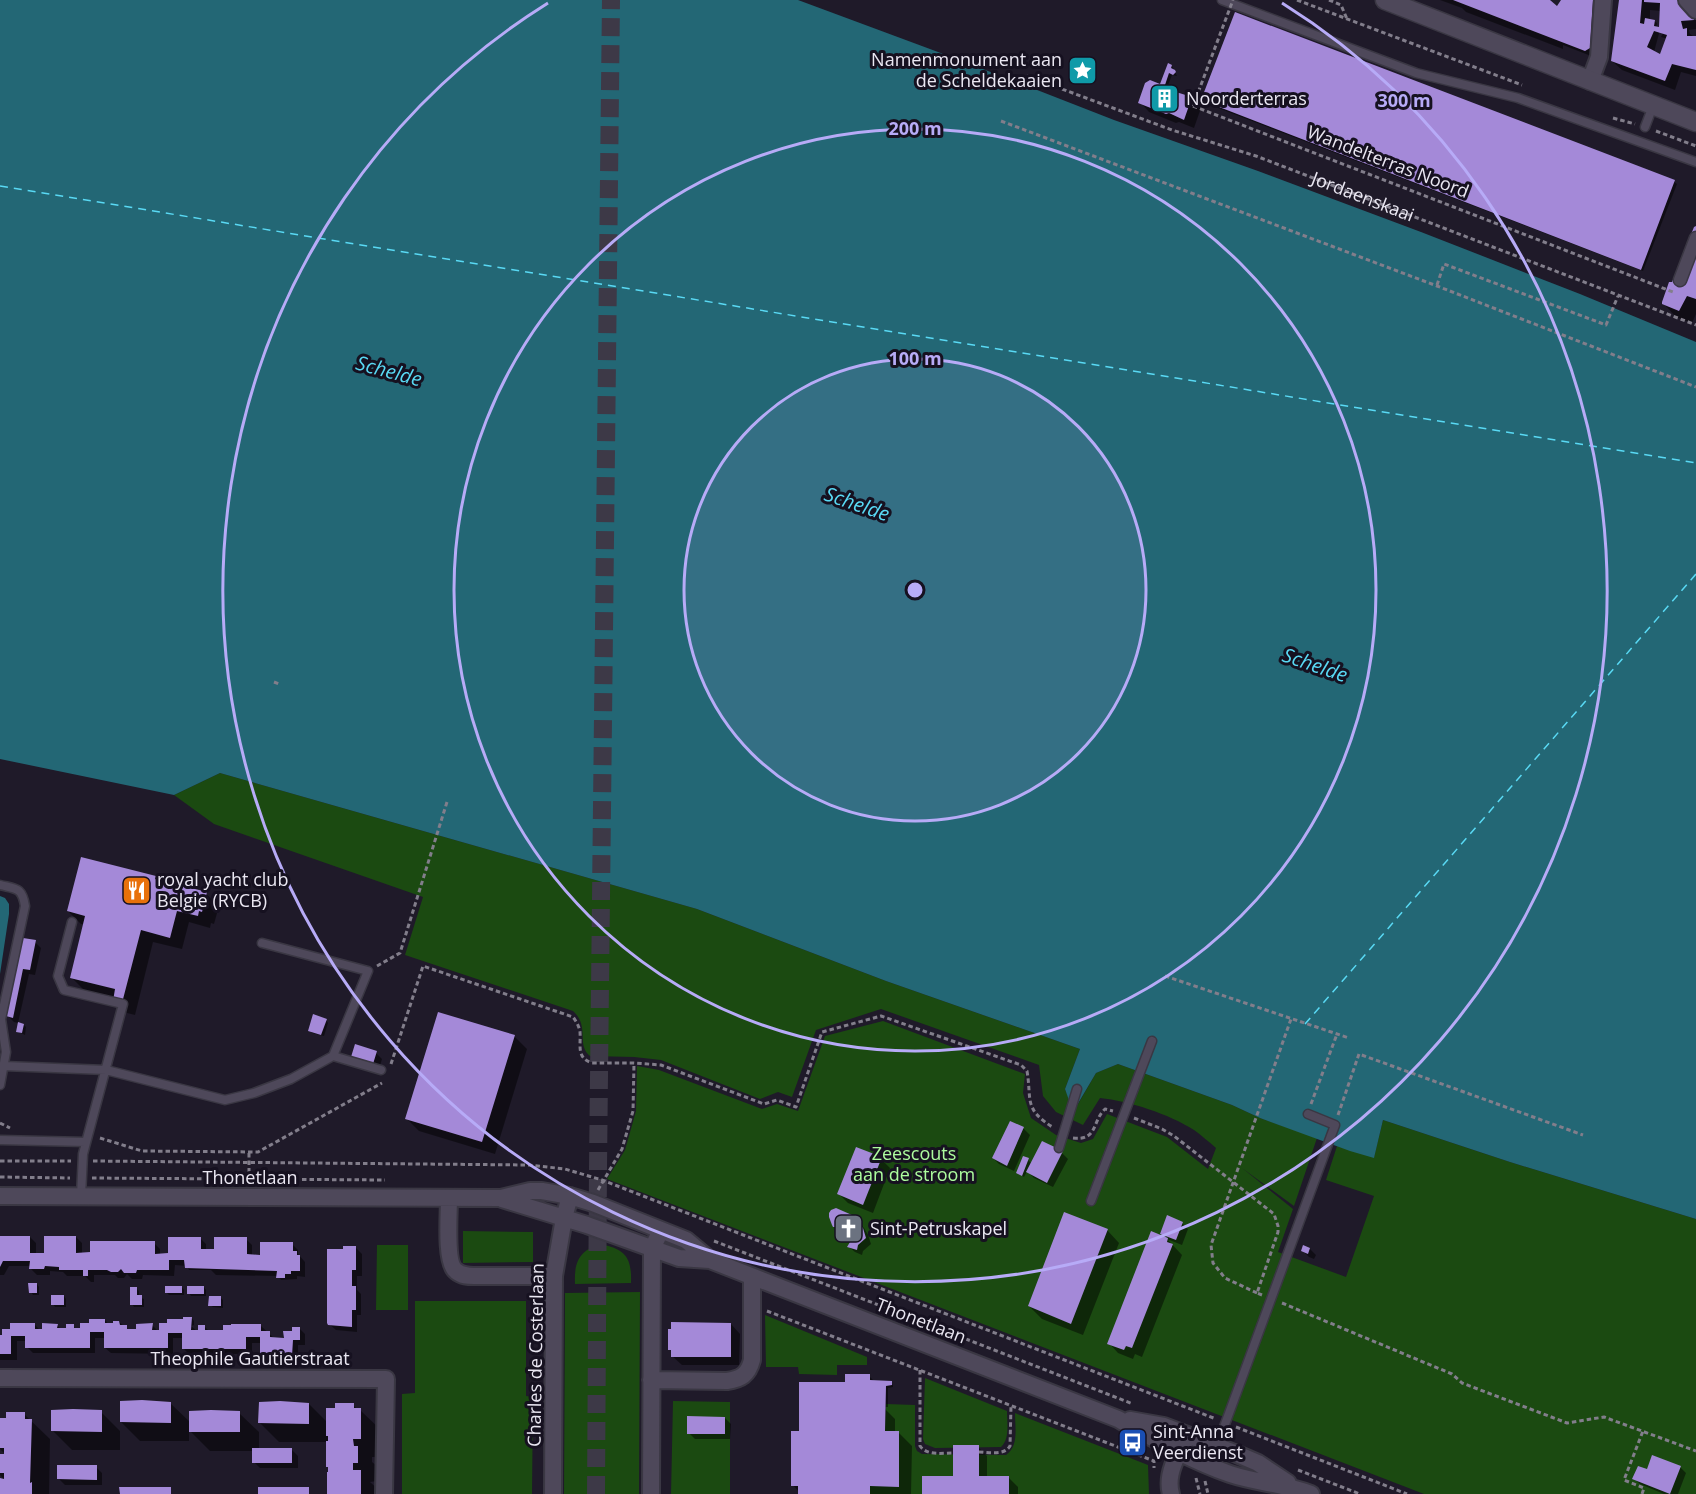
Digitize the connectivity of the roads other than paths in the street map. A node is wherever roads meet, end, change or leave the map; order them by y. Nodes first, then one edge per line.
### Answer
1 (1222, 0) edge
2 (1385, 0) edge
3 (1603, 0) edge
4 (1687, 0) edge
5 (1696, 10) edge
6 (1590, 81) junction
7 (1653, 106) junction
8 (1696, 122) edge
9 (1646, 127) road end
10 (1696, 162) edge
11 (1696, 238) edge
12 (1680, 280) dead end
13 (0, 885) edge
14 (72, 922) dead end
15 (262, 943) dead end
16 (1152, 1041) dead end
17 (333, 1056) junction
18 (4, 1066) junction
19 (105, 1070) junction
20 (385, 1070) road end
21 (0, 1084) edge
22 (1077, 1089) dead end
23 (1308, 1114) road end
24 (87, 1138) junction
25 (0, 1140) edge
26 (1059, 1148) dead end
27 (0, 1196) edge
28 (81, 1196) junction
29 (570, 1196) junction
30 (448, 1198) junction
31 (501, 1198) junction
32 (1091, 1201) dead end
33 (564, 1218) junction
34 (661, 1230) junction
35 (652, 1249) junction
36 (710, 1260) junction
37 (554, 1276) junction
38 (752, 1276) junction
39 (0, 1378) edge
40 (651, 1380) junction
41 (1118, 1419) junction
42 (1198, 1439) junction
43 (1217, 1446) junction
44 (1179, 1453) junction
45 (1294, 1487) junction
46 (384, 1494) edge
47 (554, 1494) edge
48 (651, 1494) edge
49 (1171, 1494) edge
50 (1311, 1494) edge

1 - 10 lane
2 - 6 street
3 - 6 street
4 - 5 street
6 - 7 street
7 - 8 street
7 - 9 lane
11 - 12 street
13 - 18 lane
14 - 19 lane
15 - 17 lane
16 - 32 lane
17 - 19 lane
17 - 20 lane
18 - 19 lane
18 - 21 lane
19 - 24 lane
22 - 26 lane
23 - 43 lane
24 - 25 lane
24 - 28 lane
27 - 28 street, Thonetlaan
28 - 30 street, Thonetlaan
29 - 31 street, Thonetlaan
29 - 33 street
29 - 34 street, Thonetlaan
30 - 31 street, Thonetlaan
30 - 37 street
31 - 33 street, Thonetlaan
33 - 35 street, Thonetlaan
33 - 37 street, Charles de Costerlaan
34 - 35 street
34 - 36 street, Thonetlaan
35 - 36 street, Thonetlaan
35 - 40 street
36 - 38 street, Thonetlaan
37 - 47 street, Charles de Costerlaan
38 - 40 street
38 - 41 street, Thonetlaan
39 - 46 street, Theophile Gautierstraat
40 - 48 street
41 - 42 street, Thonetlaan
41 - 44 street, Thonetlaan
42 - 43 street, Thonetlaan
42 - 44 street
43 - 45 street, Thonetlaan
44 - 45 street, Thonetlaan
44 - 49 street
45 - 50 street, Thonetlaan

